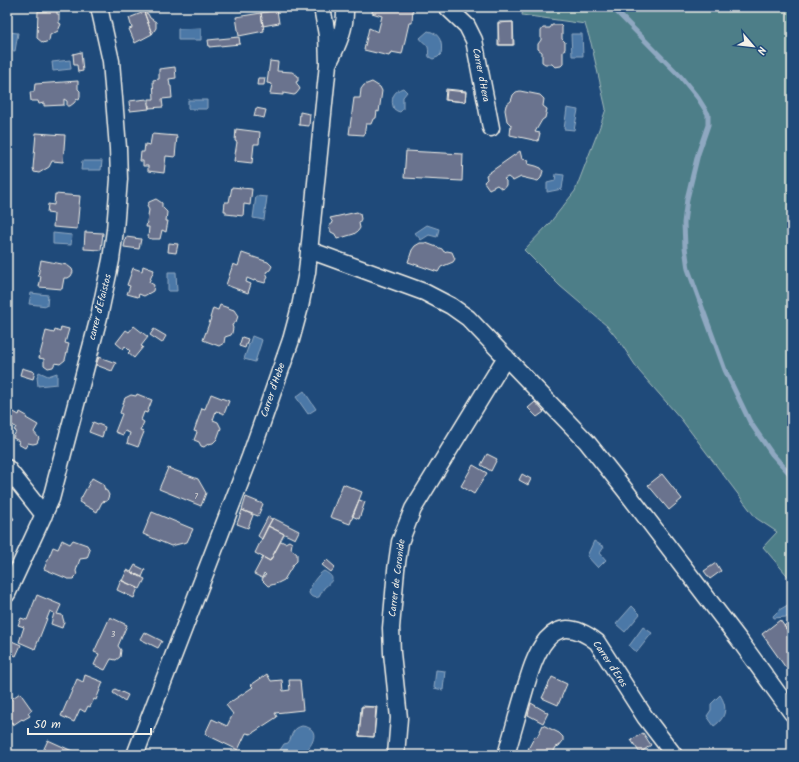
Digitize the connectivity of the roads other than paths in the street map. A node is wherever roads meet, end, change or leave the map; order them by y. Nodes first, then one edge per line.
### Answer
1 (99, 7) edge
2 (322, 7) edge
3 (345, 7) edge
4 (447, 7) edge
5 (328, 64) junction
6 (491, 128) dead end
7 (309, 250) junction
8 (506, 357) junction
9 (7, 468) edge
10 (44, 515) junction
11 (7, 594) edge
12 (792, 713) edge
13 (135, 755) edge
14 (396, 755) edge
15 (506, 755) edge
16 (674, 755) edge

1 - 10 street, carrer d'Efaistos
2 - 5 street, Carrer d'Hebe
3 - 5 street
4 - 6 street, Carrer d'Hera
5 - 7 street, Carrer d'Hebe
7 - 8 street
7 - 13 street, Carrer d'Hebe
8 - 12 street
8 - 14 street, Carrer de Coronide
9 - 10 street
10 - 11 street, carrer d'Efaistos
15 - 16 street, Carrer d'Eros

